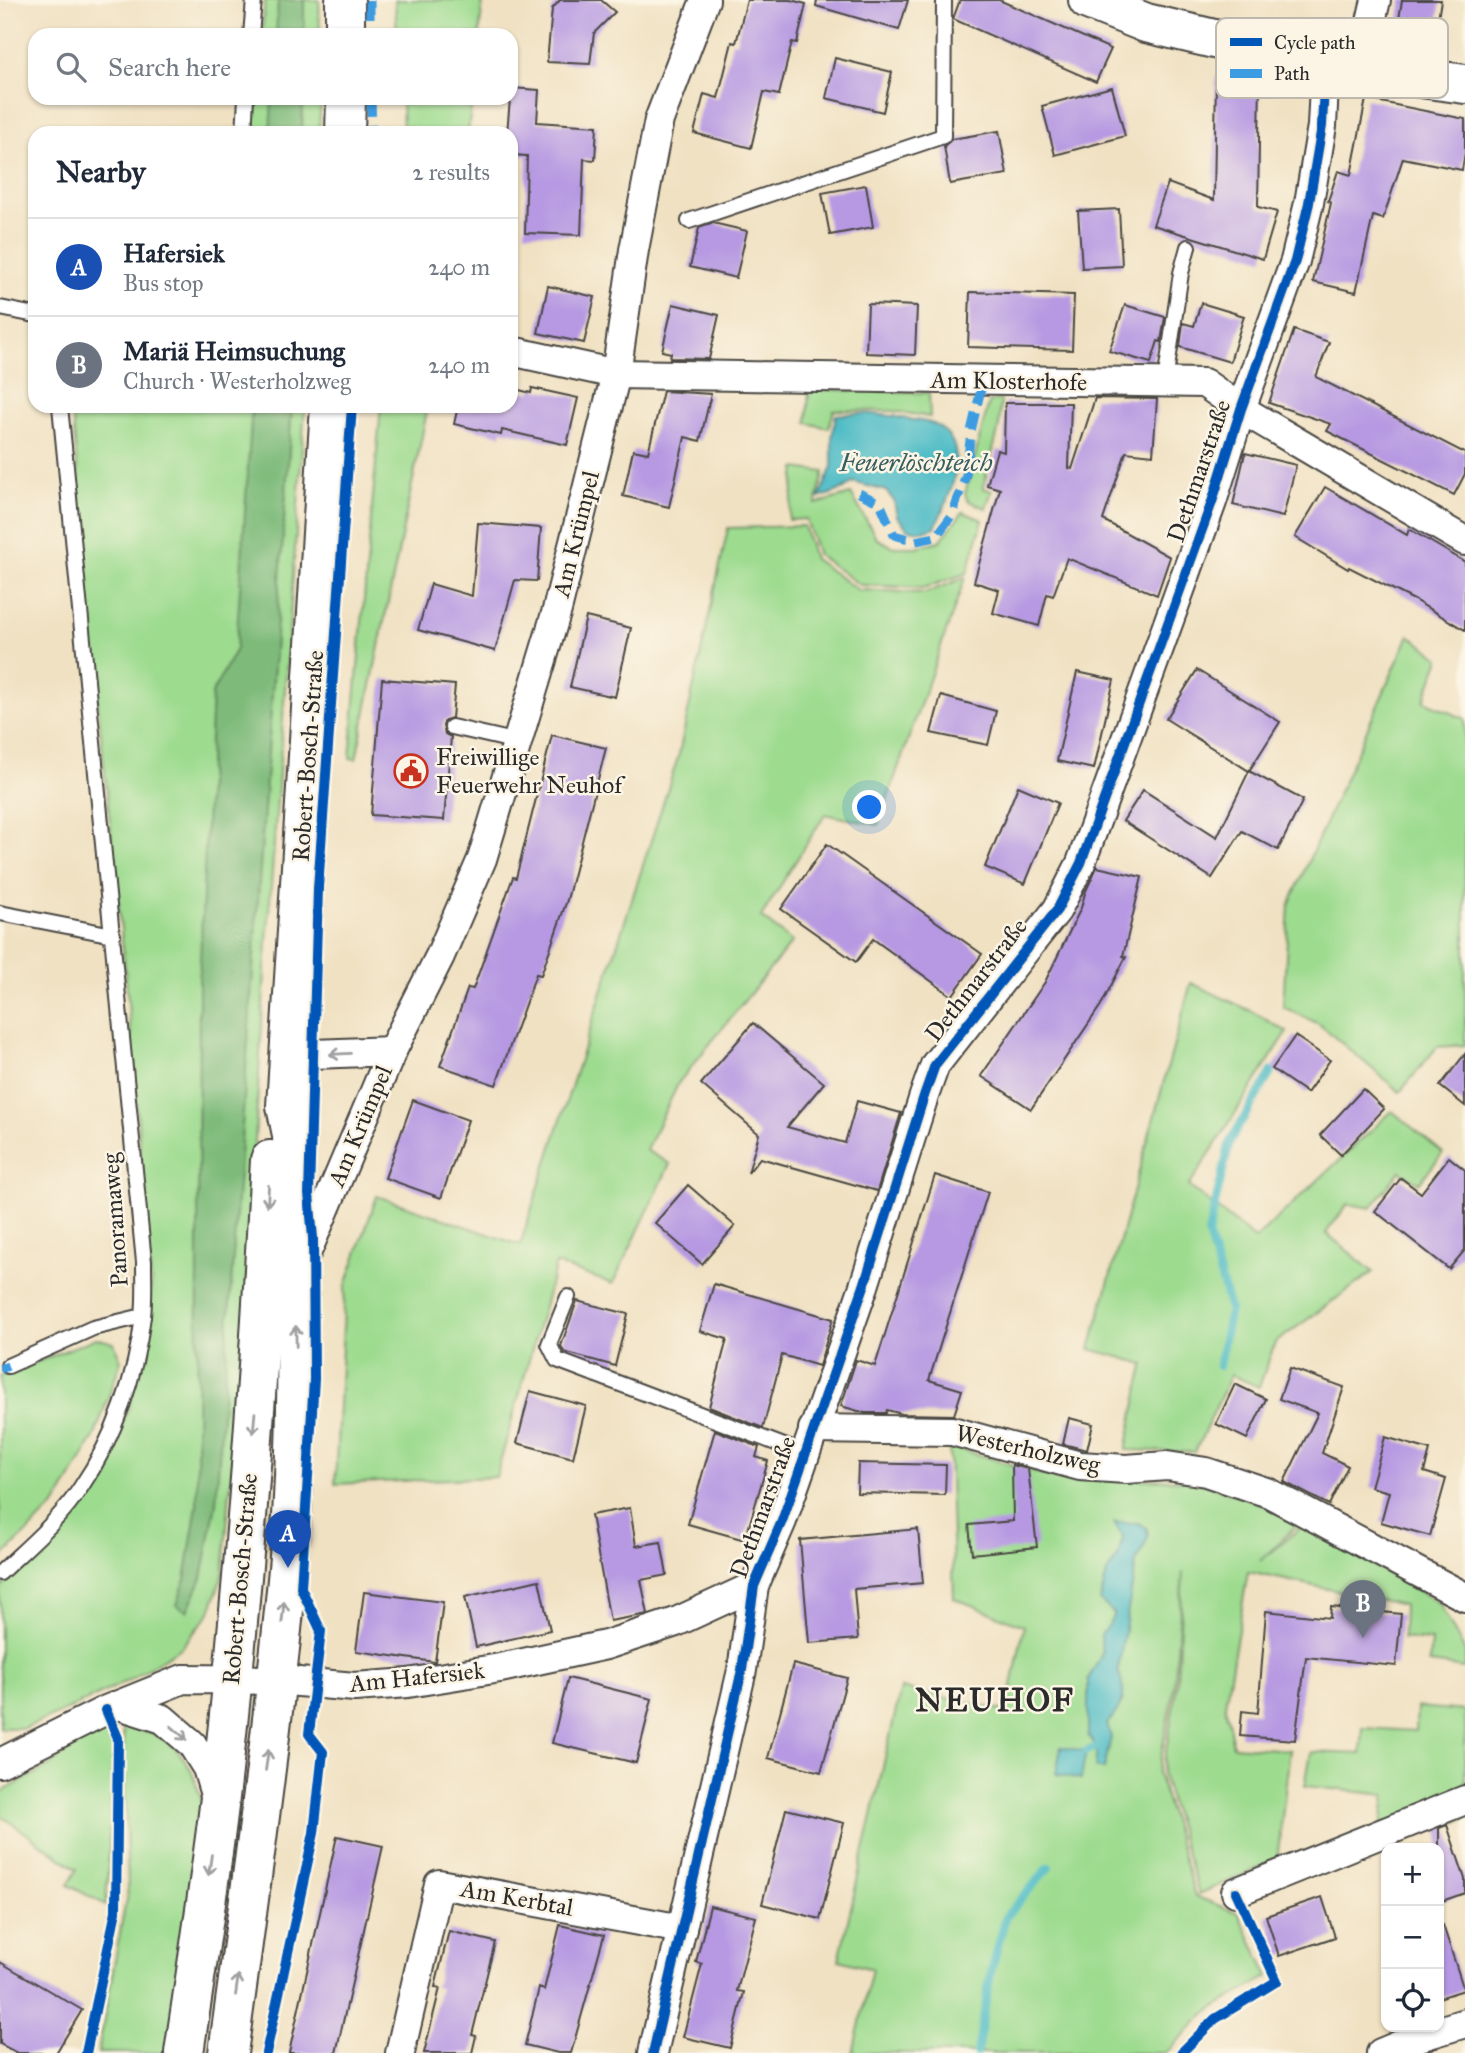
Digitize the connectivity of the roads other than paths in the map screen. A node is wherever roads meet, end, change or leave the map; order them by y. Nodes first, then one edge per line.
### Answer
1 (254, 0) edge
2 (345, 0) edge
3 (705, 0) edge
4 (944, 0) edge
5 (1088, 0) edge
6 (1376, 0) edge
7 (1367, 18) edge
8 (252, 28) edge
9 (345, 28) edge
10 (1216, 39) edge
11 (1332, 98) edge
12 (246, 105) edge
13 (346, 105) edge
14 (244, 126) edge
15 (345, 126) edge
16 (689, 221) dead end
17 (1188, 247) dead end
18 (0, 308) edge
19 (28, 314) edge
20 (518, 353) edge
21 (616, 374) junction
22 (1165, 382) junction
23 (1241, 409) junction
24 (61, 413) edge
25 (330, 413) edge
26 (1465, 541) edge
27 (452, 727) dead end
28 (517, 742) junction
29 (0, 913) edge
30 (113, 935) junction
31 (392, 1051) junction
32 (288, 1055) junction
33 (286, 1106) junction
34 (296, 1278) junction
35 (568, 1297) dead end
36 (143, 1316) junction
37 (8, 1366) dead end
38 (809, 1442) junction
39 (0, 1573) edge
40 (754, 1586) junction
41 (1465, 1597) edge
42 (231, 1678) junction
43 (276, 1680) junction
44 (119, 1705) junction
45 (0, 1763) edge
46 (1465, 1800) edge
47 (219, 1806) junction
48 (1236, 1892) dead end
49 (682, 1929) junction
50 (1465, 2023) edge
51 (184, 2053) edge
52 (228, 2053) edge
53 (400, 2053) edge
54 (653, 2053) edge
55 (1381, 2053) edge

1 - 8 lane
2 - 9 main road
3 - 21 street, Am Krümpel
4 - 16 lane
5 - 10 main road
6 - 7 street, Dethmarstraße
11 - 23 street, Dethmarstraße
12 - 14 lane
13 - 15 main road
17 - 22 lane
18 - 19 lane
20 - 21 street, Am Klosterhofe
21 - 22 street, Am Klosterhofe
21 - 28 street, Am Krümpel
22 - 23 street, Am Klosterhofe
23 - 26 street, Am Klosterhofe
23 - 38 street, Dethmarstraße
24 - 30 lane, Panoramaweg
25 - 32 main road, Robert-Bosch-Straße
27 - 28 lane
28 - 31 street, Am Krümpel
29 - 30 lane
30 - 36 lane, Panoramaweg
31 -> 32 street, Am Krümpel
31 - 34 street, Am Krümpel
32 - 33 main road, Robert-Bosch-Straße
33 - 34 main road, Robert-Bosch-Straße
33 -> 42 main road, Robert-Bosch-Straße
43 -> 34 main road, Robert-Bosch-Straße
35 - 38 lane
36 - 37 lane
36 - 39 lane, Panoramaweg
38 - 40 street, Dethmarstraße
38 - 41 street, Westerholzweg
40 - 43 street, Am Hafersiek
40 - 49 street, Dethmarstraße
42 - 43 street, Am Hafersiek
42 - 44 street, Am Hafersiek
42 - 47 main road, Robert-Bosch-Straße
52 -> 43 main road, Robert-Bosch-Straße
44 - 45 street, Am Hafersiek
44 -> 47 street
46 - 48 street
47 -> 51 main road, Robert-Bosch-Straße
49 - 53 street, Am Kerbtal
49 - 54 street, Dethmarstraße
50 - 55 street

